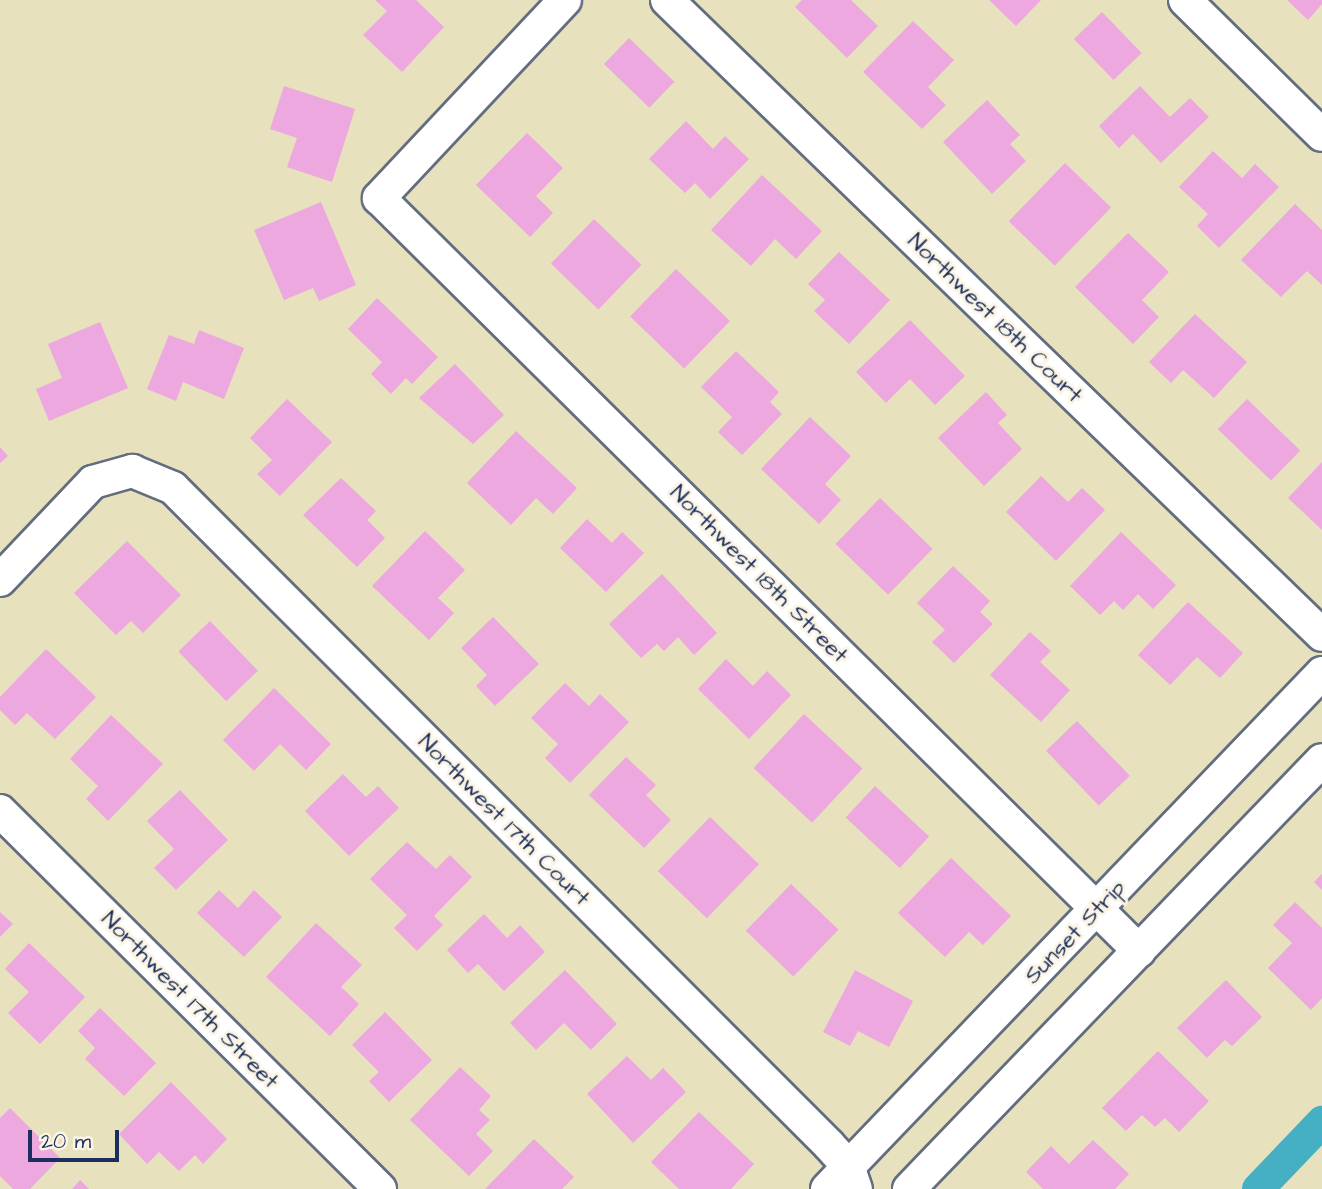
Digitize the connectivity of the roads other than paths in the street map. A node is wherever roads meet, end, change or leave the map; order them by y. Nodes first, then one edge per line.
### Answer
1 (565, 0) edge
2 (667, 0) edge
3 (1185, 0) edge
4 (1322, 135) edge
5 (0, 580) edge
6 (1322, 635) edge
7 (1322, 673) edge
8 (1322, 760) edge
9 (0, 811) edge
10 (1097, 909) junction
11 (1139, 951) junction
12 (852, 1178) edge
13 (380, 1189) edge
14 (827, 1189) edge
15 (909, 1189) edge

1 - 10 street, Northwest 18th Street
2 - 6 street, Northwest 18th Court
3 - 4 street
5 - 12 street, Northwest 17th Court
7 - 10 street, Sunset Strip
8 - 11 street
9 - 13 street, Northwest 17th Street
10 - 11 street, Northwest 18th Street
10 - 12 street, Sunset Strip
11 - 15 street
12 - 14 street, Sunset Strip

